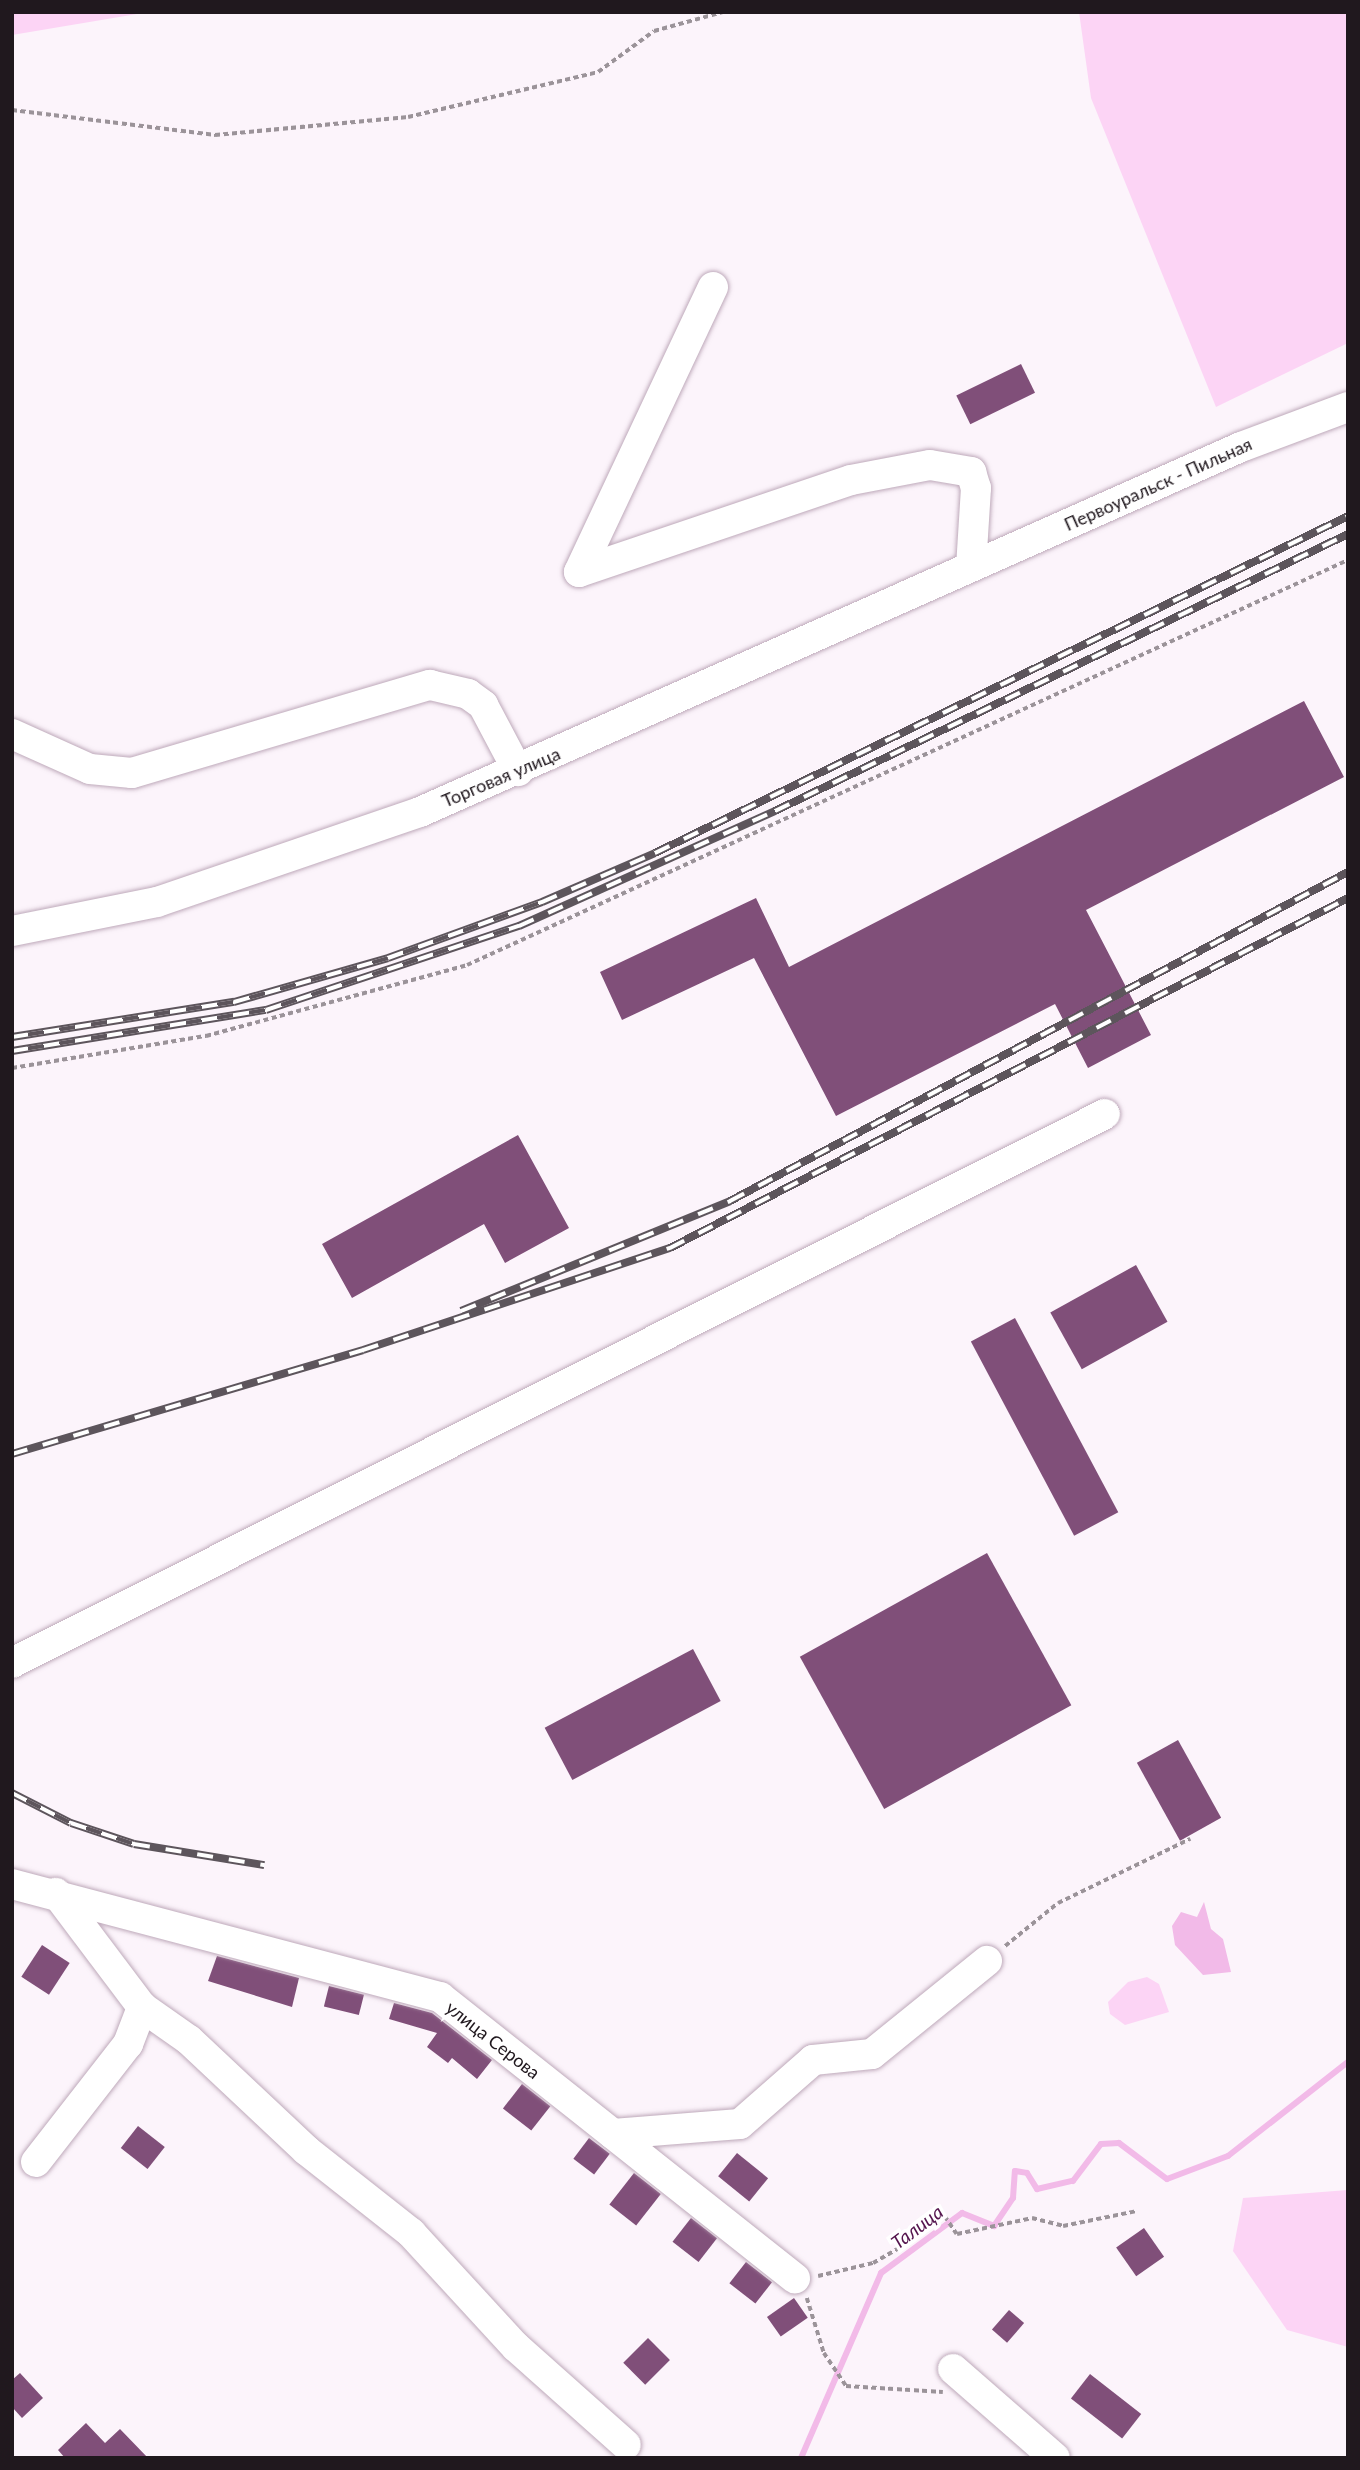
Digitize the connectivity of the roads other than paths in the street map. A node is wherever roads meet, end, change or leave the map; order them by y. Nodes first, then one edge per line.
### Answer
1 (713, 287) dead end
2 (1348, 407) edge
3 (971, 567) junction
4 (12, 734) edge
5 (518, 771) junction
6 (12, 931) edge
7 (1105, 1114) dead end
8 (12, 1663) edge
9 (12, 1885) edge
10 (56, 1894) junction
11 (987, 1961) road end
12 (142, 2007) junction
13 (613, 2134) junction
14 (36, 2162) dead end
15 (795, 2278) road end
16 (964, 2378) road end
17 (626, 2445) dead end
18 (1055, 2458) edge

1 - 3 street
2 - 3 street, Первоуральск - Пильная
3 - 5 street, Торговая улица
4 - 5 street
5 - 6 street, Торговая улица
7 - 8 street
9 - 10 street, улица Серова
10 - 12 street
10 - 13 street, улица Серова
11 - 13 street
12 - 14 street
12 - 17 street
13 - 15 street, улица Серова
16 - 18 street

